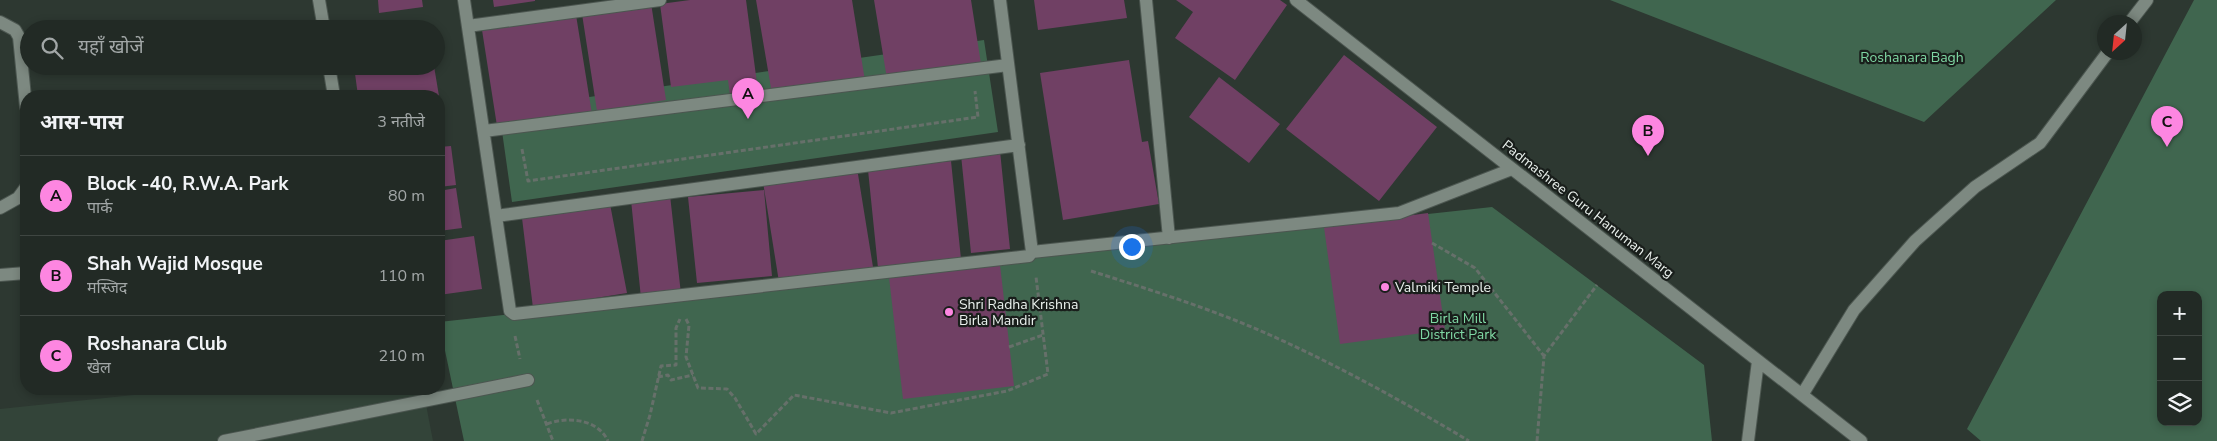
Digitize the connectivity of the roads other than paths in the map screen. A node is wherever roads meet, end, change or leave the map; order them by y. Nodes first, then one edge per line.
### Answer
1 (319, 0) edge
2 (464, 0) edge
3 (660, 0) edge
4 (1000, 0) edge
5 (1146, 0) edge
6 (1296, 0) edge
7 (2147, 0) edge
8 (2135, 15) edge
9 (322, 20) edge
10 (0, 22) edge
11 (468, 26) junction
12 (20, 47) edge
13 (2102, 60) edge
14 (1008, 65) junction
15 (23, 75) edge
16 (330, 75) edge
17 (24, 90) edge
18 (333, 90) edge
19 (484, 131) junction
20 (1019, 145) junction
21 (1512, 169) junction
22 (20, 195) edge
23 (0, 208) edge
24 (496, 216) junction
25 (1169, 238) junction
26 (1032, 252) junction
27 (20, 273) edge
28 (0, 275) edge
29 (1758, 361) junction
30 (528, 380) dead end
31 (1802, 395) junction
32 (224, 441) edge
33 (1748, 441) edge
34 (1861, 441) edge

1 - 9 street
2 - 11 street
3 - 11 street
4 - 14 street
5 - 25 street
6 - 21 street, Padmashree Guru Hanuman Marg
7 - 8 street
10 - 12 street
11 - 19 street
13 - 31 street
14 - 19 street
14 - 20 street
15 - 17 street
16 - 18 street
19 - 24 street
20 - 24 street
20 - 26 street
21 - 25 street
21 - 29 street, Padmashree Guru Hanuman Marg
22 - 23 street
24 - 26 street
25 - 26 street
27 - 28 street
29 - 31 street, Padmashree Guru Hanuman Marg
29 - 33 street
30 - 32 street
31 - 34 street, Padmashree Guru Hanuman Marg

